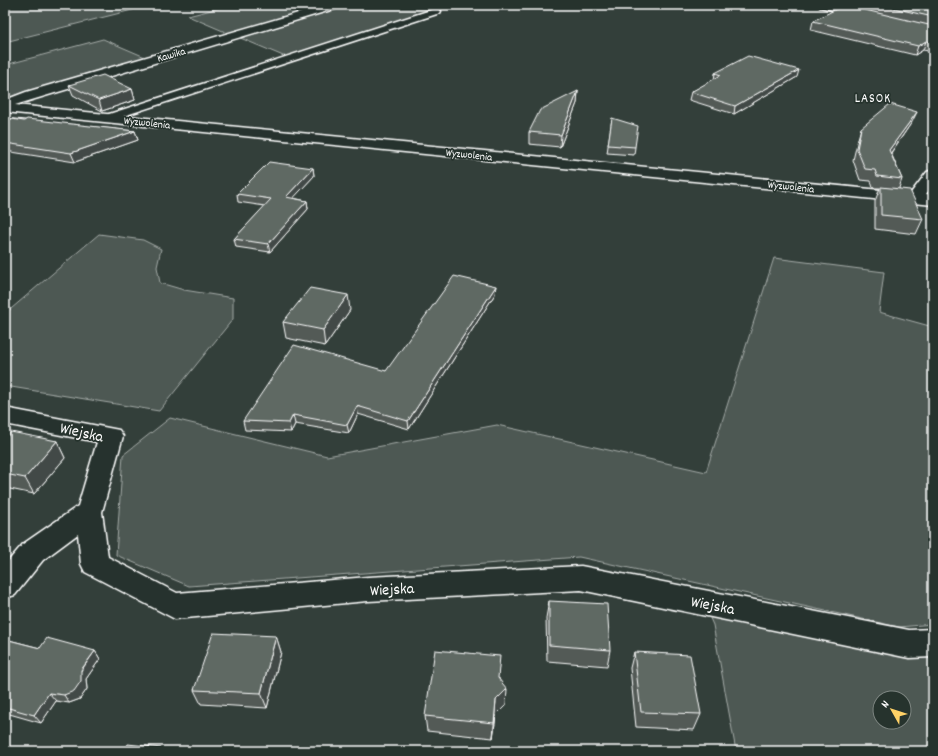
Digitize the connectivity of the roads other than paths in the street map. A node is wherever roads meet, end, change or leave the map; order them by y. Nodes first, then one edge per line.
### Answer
1 (337, 5) edge
2 (824, 5) edge
3 (437, 11) dead end
4 (879, 18) edge
5 (5, 104) edge
6 (5, 108) edge
7 (107, 118) junction
8 (933, 175) edge
9 (915, 198) junction
10 (933, 200) edge
11 (5, 416) edge
12 (89, 512) junction
13 (5, 586) edge
14 (933, 643) edge

1 - 5 street, Kawika
2 - 4 street
3 - 7 lane
6 - 7 street, Wyzwolenia
7 - 9 street, Wyzwolenia
8 - 9 street
9 - 10 street, Wyzwolenia
11 - 12 street, Wiejska
12 - 13 street
12 - 14 street, Wiejska

